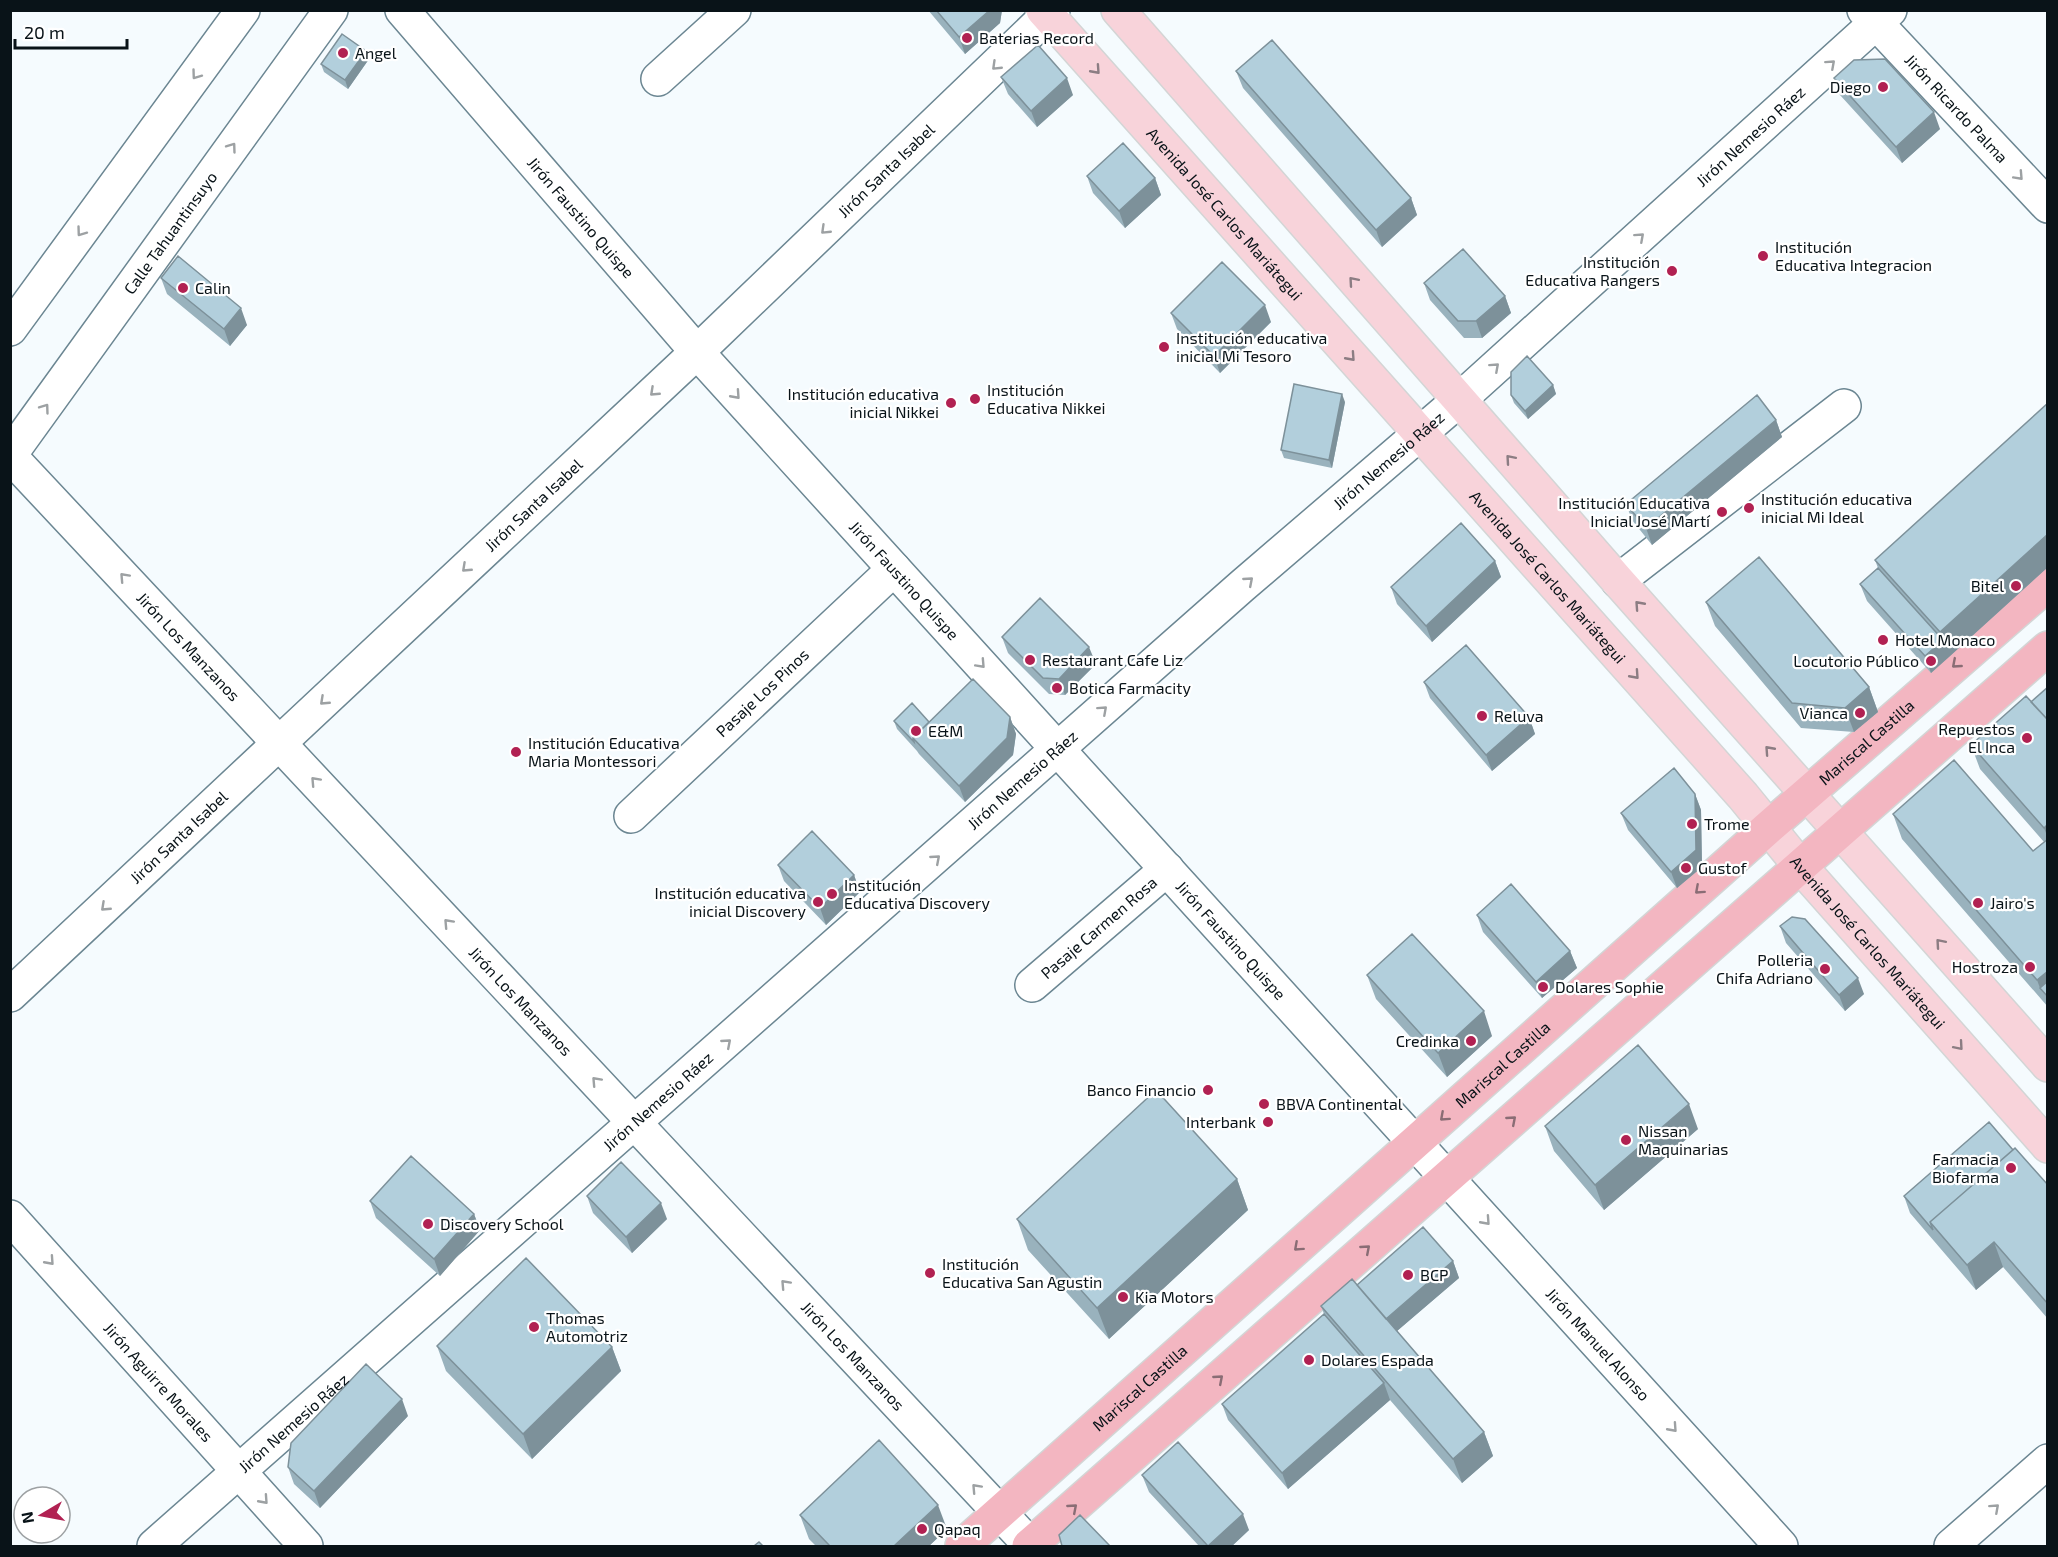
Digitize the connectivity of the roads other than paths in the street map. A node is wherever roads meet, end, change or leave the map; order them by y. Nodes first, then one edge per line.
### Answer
1 (243, 10) edge
2 (331, 10) edge
3 (402, 10) edge
4 (734, 10) edge
5 (1118, 10) edge
6 (1048, 12) edge
7 (1876, 15) edge
8 (658, 79) dead end
9 (2048, 206) edge
10 (10, 329) edge
11 (697, 352) junction
12 (1459, 400) junction
13 (1844, 406) dead end
14 (1420, 434) junction
15 (10, 455) edge
16 (894, 569) junction
17 (1618, 581) junction
18 (2048, 584) edge
19 (2048, 648) edge
20 (280, 743) junction
21 (1060, 749) junction
22 (1808, 794) junction
23 (631, 816) dead end
24 (1769, 828) junction
25 (1840, 830) junction
26 (1800, 866) junction
27 (1167, 869) junction
28 (1032, 985) dead end
29 (10, 995) edge
30 (2048, 1065) edge
31 (636, 1124) junction
32 (1415, 1143) junction
33 (2048, 1146) edge
34 (1447, 1178) junction
35 (10, 1217) edge
36 (2048, 1461) edge
37 (239, 1472) junction
38 (999, 1513) junction
39 (154, 1546) edge
40 (306, 1546) edge
41 (962, 1546) edge
42 (1030, 1546) edge
43 (1781, 1546) edge
44 (1951, 1546) edge

1 -> 10 street
15 -> 2 street, Calle Tahuantinsuyo
3 - 11 street, Jirón Faustino Quispe
4 - 8 street
12 -> 5 main road
6 -> 11 street, Jirón Santa Isabel
6 -> 14 main road, Avenida José Carlos Mariátegui
7 -> 9 street, Jirón Ricardo Palma
12 -> 7 street, Jirón Nemesio Ráez
11 -> 16 street, Jirón Faustino Quispe
11 -> 20 street, Jirón Santa Isabel
12 - 14 street, Jirón Nemesio Ráez
17 -> 12 main road
13 - 17 street
21 -> 14 street, Jirón Nemesio Ráez
14 -> 24 main road, Avenida José Carlos Mariátegui
20 -> 15 street, Jirón Los Manzanos
16 -> 21 street, Jirón Faustino Quispe
16 - 23 street, Pasaje Los Pinos
22 -> 17 main road
18 -> 22 highway, Mariscal Castilla
19 - 25 highway
20 -> 29 street, Jirón Santa Isabel
31 -> 20 street, Jirón Los Manzanos
21 - 27 street, Jirón Faustino Quispe
31 -> 21 street, Jirón Nemesio Ráez
22 - 24 highway, Mariscal Castilla
22 - 25 main road
24 - 26 main road, Avenida José Carlos Mariátegui
24 -> 32 highway, Mariscal Castilla
25 - 26 highway
30 -> 25 main road
26 -> 33 main road, Avenida José Carlos Mariátegui
34 -> 26 highway
27 - 28 street, Pasaje Carmen Rosa
27 - 32 street, Jirón Faustino Quispe
31 - 37 street, Jirón Nemesio Ráez
38 -> 31 street, Jirón Los Manzanos
32 - 34 street, Jirón Manuel Alonso
32 -> 38 highway, Mariscal Castilla
42 -> 34 highway
34 -> 43 street, Jirón Manuel Alonso
35 -> 37 street, Jirón Aguirre Morales
44 -> 36 street
37 - 39 street, Jirón Nemesio Ráez
37 -> 40 street, Jirón Aguirre Morales
38 - 41 highway, Mariscal Castilla
38 - 42 street, Jirón Los Manzanos

